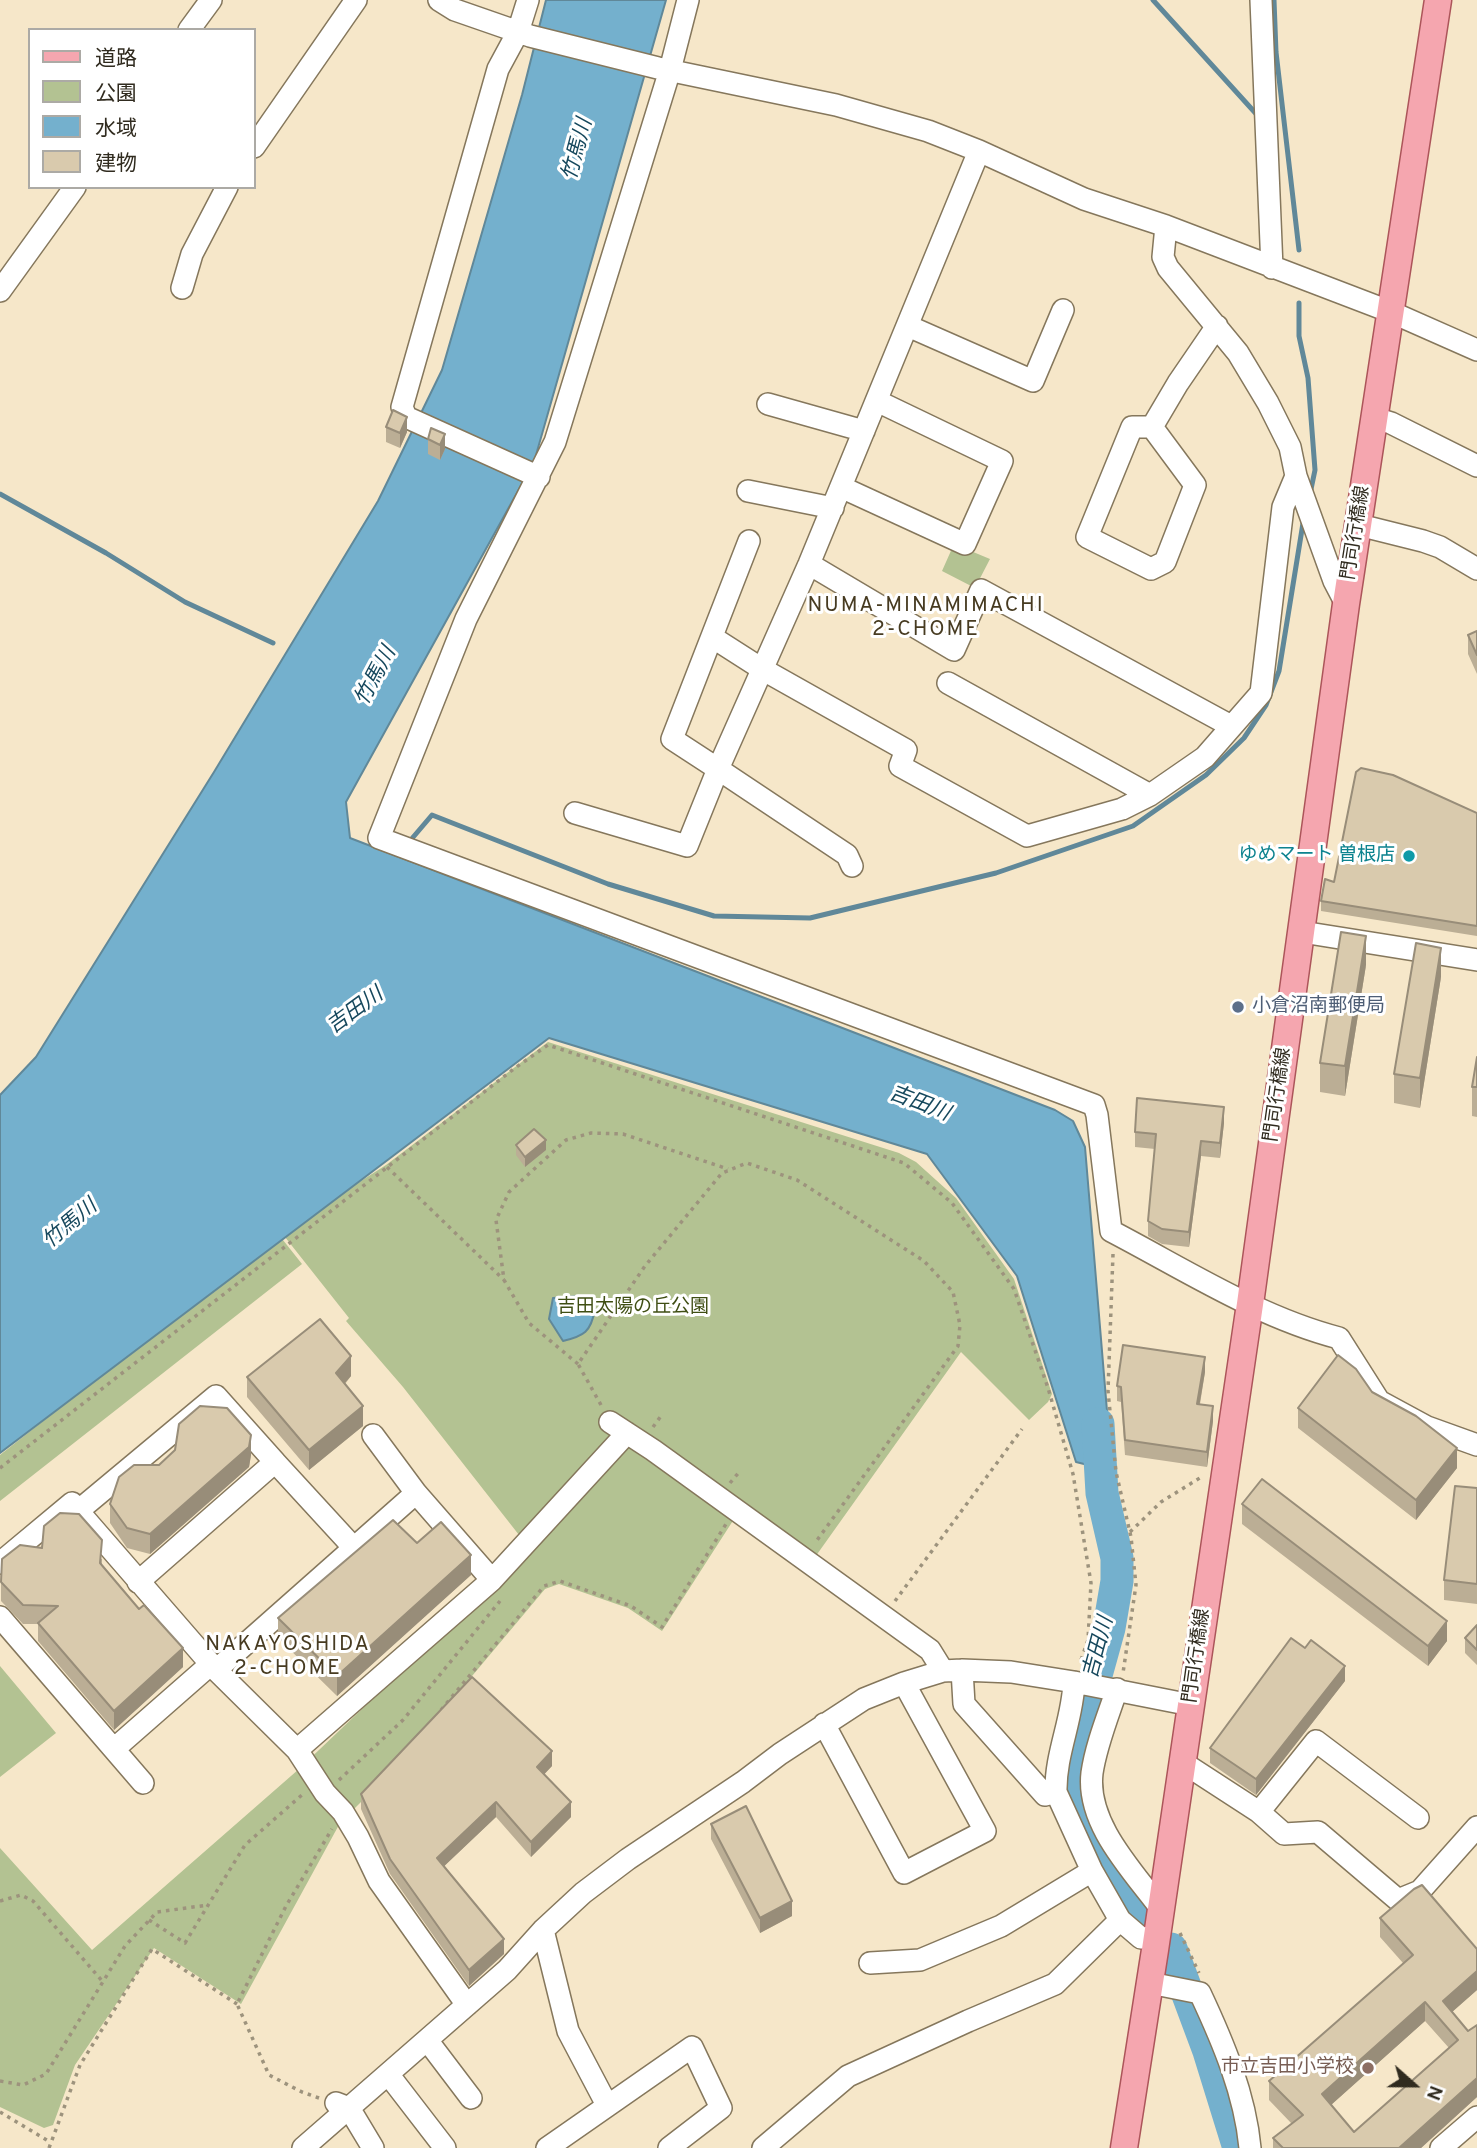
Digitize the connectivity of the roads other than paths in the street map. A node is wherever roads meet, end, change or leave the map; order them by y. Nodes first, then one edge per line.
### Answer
1 (211, 0) edge
2 (356, 0) edge
3 (439, 0) edge
4 (528, 0) edge
5 (688, 0) edge
6 (1261, 0) edge
7 (1438, 0) edge
8 (190, 28) edge
9 (524, 34) junction
10 (664, 69) junction
11 (256, 144) edge
12 (979, 151) junction
13 (74, 189) edge
14 (227, 189) edge
15 (1166, 226) junction
16 (1290, 274) junction
17 (183, 288) dead end
18 (0, 292) edge
19 (1063, 310) dead end
20 (1391, 312) junction
21 (908, 326) junction
22 (1217, 326) junction
23 (1477, 350) edge
24 (877, 401) junction
25 (768, 404) dead end
26 (1375, 418) junction
27 (1152, 426) junction
28 (864, 431) junction
29 (1477, 466) edge
30 (535, 475) junction
31 (1297, 480) junction
32 (841, 487) junction
33 (748, 491) dead end
34 (833, 508) junction
35 (1359, 525) junction
36 (749, 541) dead end
37 (809, 564) junction
38 (1477, 569) edge
39 (1346, 604) junction
40 (712, 637) junction
41 (762, 669) junction
42 (948, 683) dead end
43 (1231, 726) junction
44 (719, 769) junction
45 (1150, 795) junction
46 (575, 813) dead end
47 (852, 866) dead end
48 (1302, 932) junction
49 (1477, 960) edge
50 (1250, 1304) junction
51 (373, 1435) dead end
52 (1477, 1446) edge
53 (275, 1462) junction
54 (416, 1493) junction
55 (78, 1511) junction
56 (354, 1548) junction
57 (0, 1563) edge
58 (138, 1582) junction
59 (498, 1588) junction
60 (0, 1617) edge
61 (214, 1667) junction
62 (952, 1671) junction
63 (904, 1683) junction
64 (1079, 1683) junction
65 (1116, 1684) junction
66 (1191, 1705) junction
67 (824, 1724) junction
68 (114, 1749) junction
69 (297, 1750) junction
70 (1182, 1762) junction
71 (143, 1783) dead end
72 (1056, 1792) junction
73 (1259, 1812) junction
74 (1418, 1818) dead end
75 (1477, 1827) edge
76 (1092, 1871) junction
77 (1120, 1920) junction
78 (1165, 1924) junction
79 (542, 1930) junction
80 (870, 1963) dead end
81 (1151, 1984) junction
82 (467, 2005) junction
83 (427, 2040) junction
84 (388, 2074) junction
85 (471, 2098) dead end
86 (342, 2105) junction
87 (607, 2105) junction
88 (1477, 2117) edge
89 (303, 2148) edge
90 (373, 2148) edge
91 (445, 2148) edge
92 (547, 2148) edge
93 (669, 2148) edge
94 (763, 2148) edge
95 (1124, 2148) edge
96 (1250, 2148) edge
97 (1441, 2148) edge

1 - 8 street
2 - 11 street
3 - 9 street
4 - 9 street
5 - 10 street
6 - 16 street
7 - 20 main road, 門司行橋線
9 - 10 street
9 - 30 street
10 - 12 street
10 - 30 street
12 - 15 street
12 - 21 street
13 - 18 street
14 - 17 street
15 - 16 street
15 - 22 street
16 - 20 street
19 - 21 street
20 - 23 street
20 - 26 main road, 門司行橋線
21 - 24 street
22 - 27 street
22 - 31 street
24 - 28 street
24 - 32 street
25 - 28 street
26 - 29 street
26 - 35 main road, 門司行橋線
27 - 27 street
28 - 32 street
30 - 50 street
31 - 39 street
31 - 43 street
32 - 34 street
33 - 34 street
34 - 37 street
35 - 38 street
35 - 39 main road, 門司行橋線
36 - 40 street
37 - 41 street
37 - 43 street
39 - 48 main road, 門司行橋線
40 - 41 street
40 - 44 street
41 - 44 street
41 - 45 street
42 - 45 street
43 - 45 street
44 - 46 street
44 - 47 street
48 - 49 street
48 - 50 main road, 門司行橋線
50 - 52 street
50 - 66 main road, 門司行橋線
51 - 54 street
53 - 55 street
53 - 56 street
53 - 58 street
54 - 56 street
54 - 59 street
55 - 57 street
55 - 58 street
56 - 61 street
58 - 61 street
59 - 62 street
59 - 69 street
60 - 68 street
61 - 68 street
61 - 69 street
62 - 63 street
62 - 64 street
62 - 72 street
63 - 67 street
63 - 67 street
64 - 65 street
64 - 72 street
65 - 66 street
65 - 78 street
66 - 70 main road, 門司行橋線
67 - 79 street
68 - 71 street
69 - 82 street
70 - 73 street
70 - 78 main road, 門司行橋線
72 - 76 street
73 - 74 street
73 - 75 street
76 - 77 street
76 - 80 street
77 - 78 street
77 - 94 street
78 - 81 main road, 門司行橋線
79 - 82 street
79 - 87 street
81 - 95 main road, 門司行橋線
81 - 96 street
82 - 83 street
83 - 84 street
83 - 85 street
84 - 86 street
84 - 91 street
86 - 89 street
86 - 90 street
87 - 92 street
87 - 93 street
88 - 97 street

